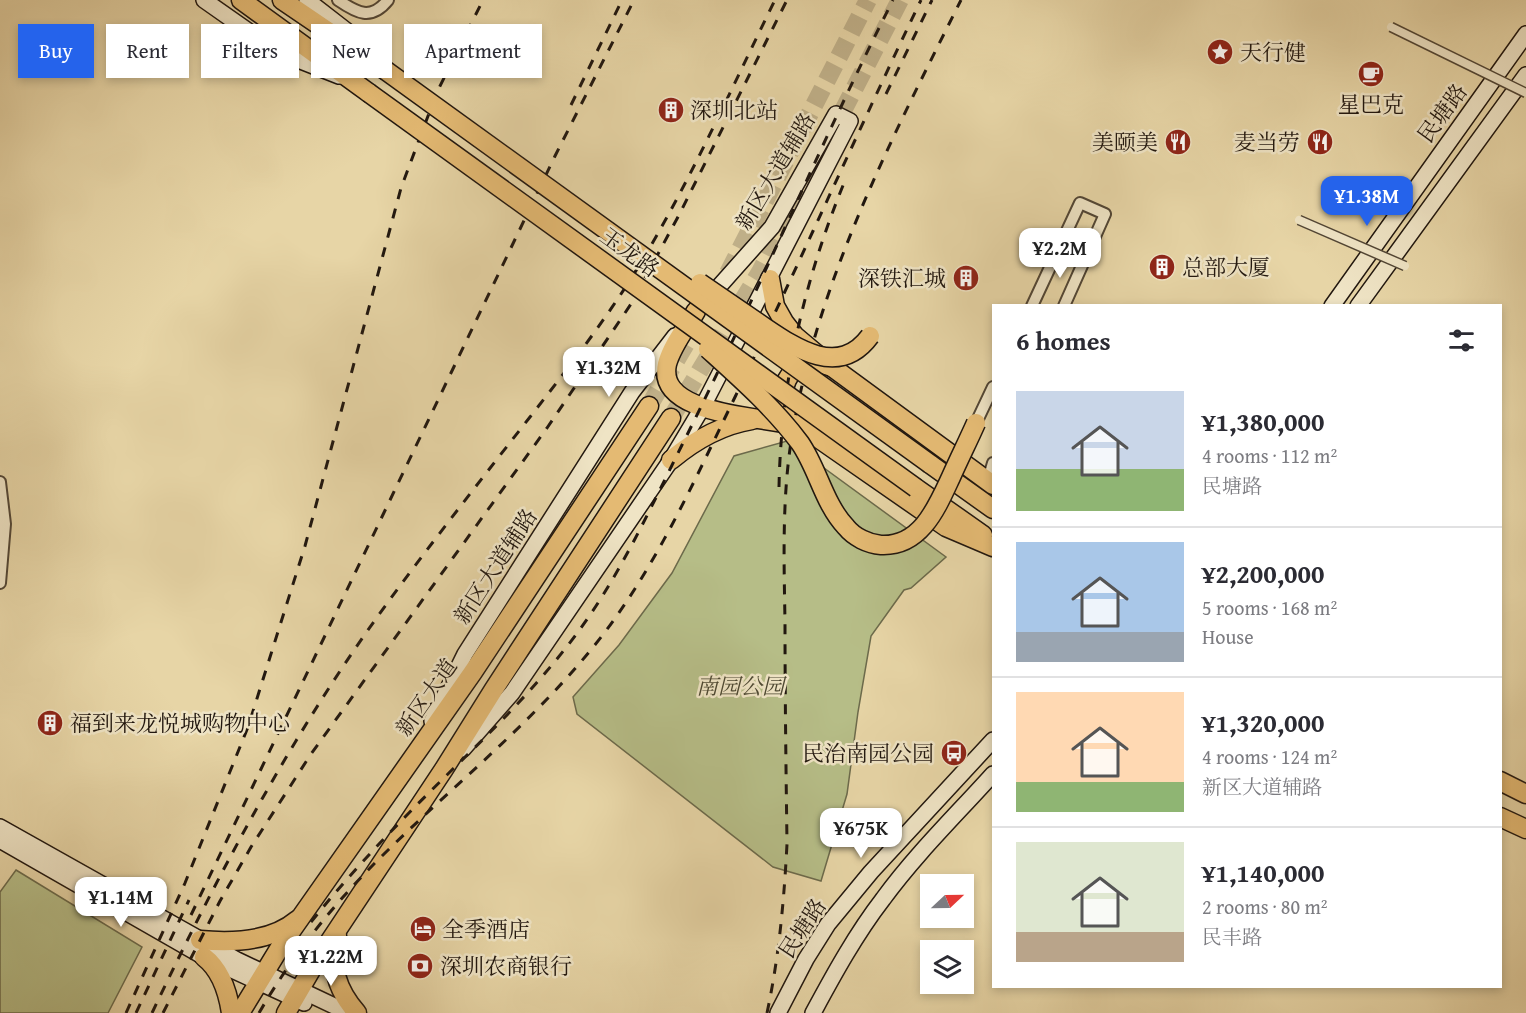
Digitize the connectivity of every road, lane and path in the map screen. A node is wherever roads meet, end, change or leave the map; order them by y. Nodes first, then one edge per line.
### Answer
1 (204, 0) edge
2 (241, 0) edge
3 (282, 0) edge
4 (306, 0) edge
5 (338, 0) edge
6 (388, 0) edge
7 (317, 24) edge
8 (337, 24) edge
9 (1391, 27) dead end
10 (1526, 34) edge
11 (1526, 75) edge
12 (392, 76) edge
13 (362, 88) junction
14 (1526, 93) edge
15 (540, 182) junction
16 (1299, 220) dead end
17 (1405, 266) dead end
18 (612, 269) junction
19 (770, 279) junction
20 (1033, 304) edge
21 (1065, 304) edge
22 (1333, 304) edge
23 (1359, 304) edge
24 (696, 311) junction
25 (870, 336) dead end
26 (832, 367) junction
27 (992, 389) edge
28 (650, 406) tunnel mouth
29 (702, 408) junction
30 (671, 418) tunnel mouth
31 (763, 419) junction
32 (976, 423) joint
33 (802, 427) junction
34 (671, 460) junction
35 (991, 476) edge
36 (0, 482) edge
37 (992, 508) edge
38 (992, 541) edge
39 (992, 547) edge
40 (0, 583) edge
41 (992, 741) edge
42 (418, 750) junction
43 (444, 769) junction
44 (992, 775) edge
45 (1502, 783) edge
46 (1526, 794) edge
47 (1502, 818) edge
48 (0, 826) edge
49 (1526, 829) edge
50 (0, 840) edge
51 (303, 915) junction
52 (338, 928) junction
53 (202, 948) junction
54 (261, 978) junction
55 (293, 1001) edge
56 (231, 1013) edge
57 (240, 1013) edge
58 (326, 1013) edge
59 (349, 1013) edge
60 (357, 1013) edge
61 (778, 1013) edge
62 (813, 1013) edge

1 - 13 main road
2 - 13 main road, 玉龙路
3 - 7 main road, 玉龙路
4 - 8 main road
5 - 6 street
9 - 14 street, bridge
10 - 22 main road, 民塘路
11 - 23 main road, 民塘路
12 - 15 main road, 玉龙路, bridge
13 - 18 main road, 玉龙路, bridge
15 - 25 main road, bridge
15 - 37 main road, 玉龙路, bridge
16 - 17 street, bridge
18 - 32 main road, bridge
18 - 38 main road, 玉龙路, bridge
19 - 24 main road, 新区大道辅路
19 - 26 main road
19 - 29 main road, 新区大道辅路
20 - 21 street
24 - 29 main road
24 - 42 main road, 新区大道辅路
26 - 33 main road
26 - 35 main road
27 - 32 street
28 - 42 main road, 新区大道
29 - 31 main road
29 - 34 main road, 新区大道辅路
30 - 43 main road
31 - 33 main road
31 - 34 main road
33 - 39 main road
34 - 43 main road, 新区大道辅路
36 - 40 street
41 - 61 main road, 民塘路
42 - 51 main road, 新区大道
43 - 52 main road
44 - 62 main road
45 - 46 main road
47 - 49 main road
48 - 53 main road
50 - 53 main road
51 - 53 main road
51 - 54 main road, 新区大道
52 - 55 main road
52 - 60 main road
53 - 54 main road
53 - 56 main road
54 - 55 main road
54 - 57 main road, 新区大道
55 - 58 main road
55 - 59 main road

